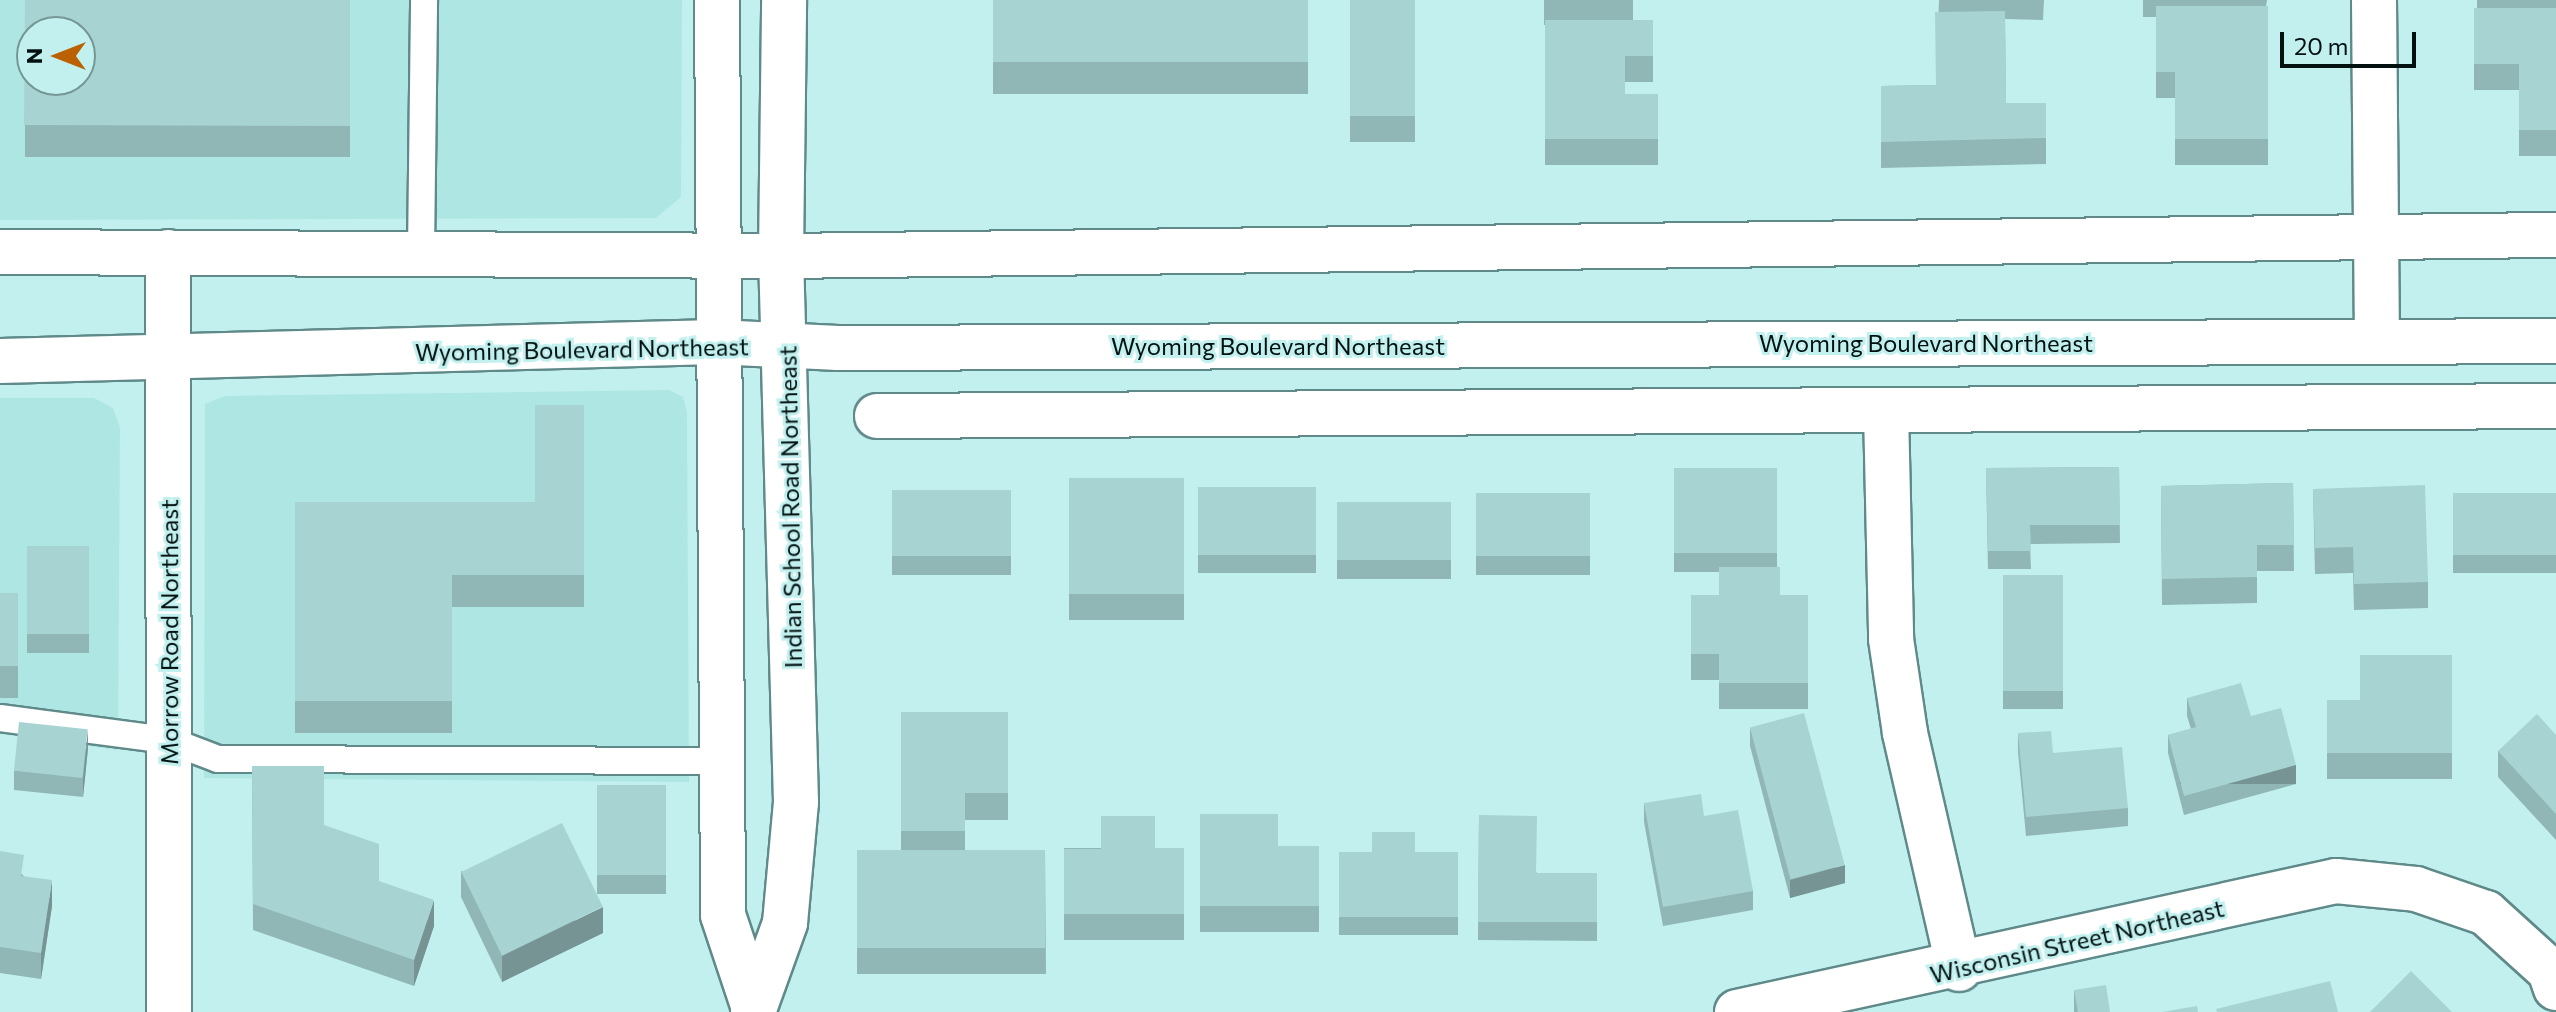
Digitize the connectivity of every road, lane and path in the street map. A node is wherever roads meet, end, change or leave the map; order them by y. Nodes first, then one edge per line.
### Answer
1 (424, 0) edge
2 (717, 0) edge
3 (784, 0) edge
4 (2374, 0) edge
5 (2556, 235) edge
6 (2375, 237) junction
7 (0, 252) edge
8 (168, 252) junction
9 (421, 252) junction
10 (715, 252) junction
11 (781, 256) junction
12 (2377, 341) junction
13 (2556, 341) edge
14 (716, 342) junction
15 (788, 348) junction
16 (169, 360) junction
17 (0, 361) edge
18 (2556, 406) edge
19 (1886, 411) junction
20 (877, 416) dead end
21 (0, 718) edge
22 (168, 740) junction
23 (722, 761) junction
24 (1959, 969) junction
25 (2556, 988) edge
26 (753, 1010) edge
27 (169, 1012) edge
28 (1737, 1012) edge

1 - 9 lane
2 - 10 street, Indian School Road Northeast
3 - 11 street, Indian School Road Northeast
4 - 6 street
5 - 6 street
6 - 11 street
6 - 12 street
7 - 8 street
8 - 9 street
8 - 16 street, Morrow Road Northeast
9 - 10 street
10 - 11 street
10 - 14 street, Indian School Road Northeast
11 - 15 street, Indian School Road Northeast
12 - 13 street, Wyoming Boulevard Northeast
12 - 15 street, Wyoming Boulevard Northeast
14 - 15 street, Wyoming Boulevard Northeast
14 - 16 street, Wyoming Boulevard Northeast
14 - 23 street, Indian School Road Northeast
15 - 26 street, Indian School Road Northeast
16 - 17 street, Wyoming Boulevard Northeast
16 - 22 street, Morrow Road Northeast
18 - 19 street
19 - 20 street
19 - 24 street
21 - 22 lane
22 - 23 lane
22 - 27 street, Morrow Road Northeast
23 - 26 street, Indian School Road Northeast
24 - 25 street, Wisconsin Street Northeast
24 - 28 street, Wisconsin Street Northeast

